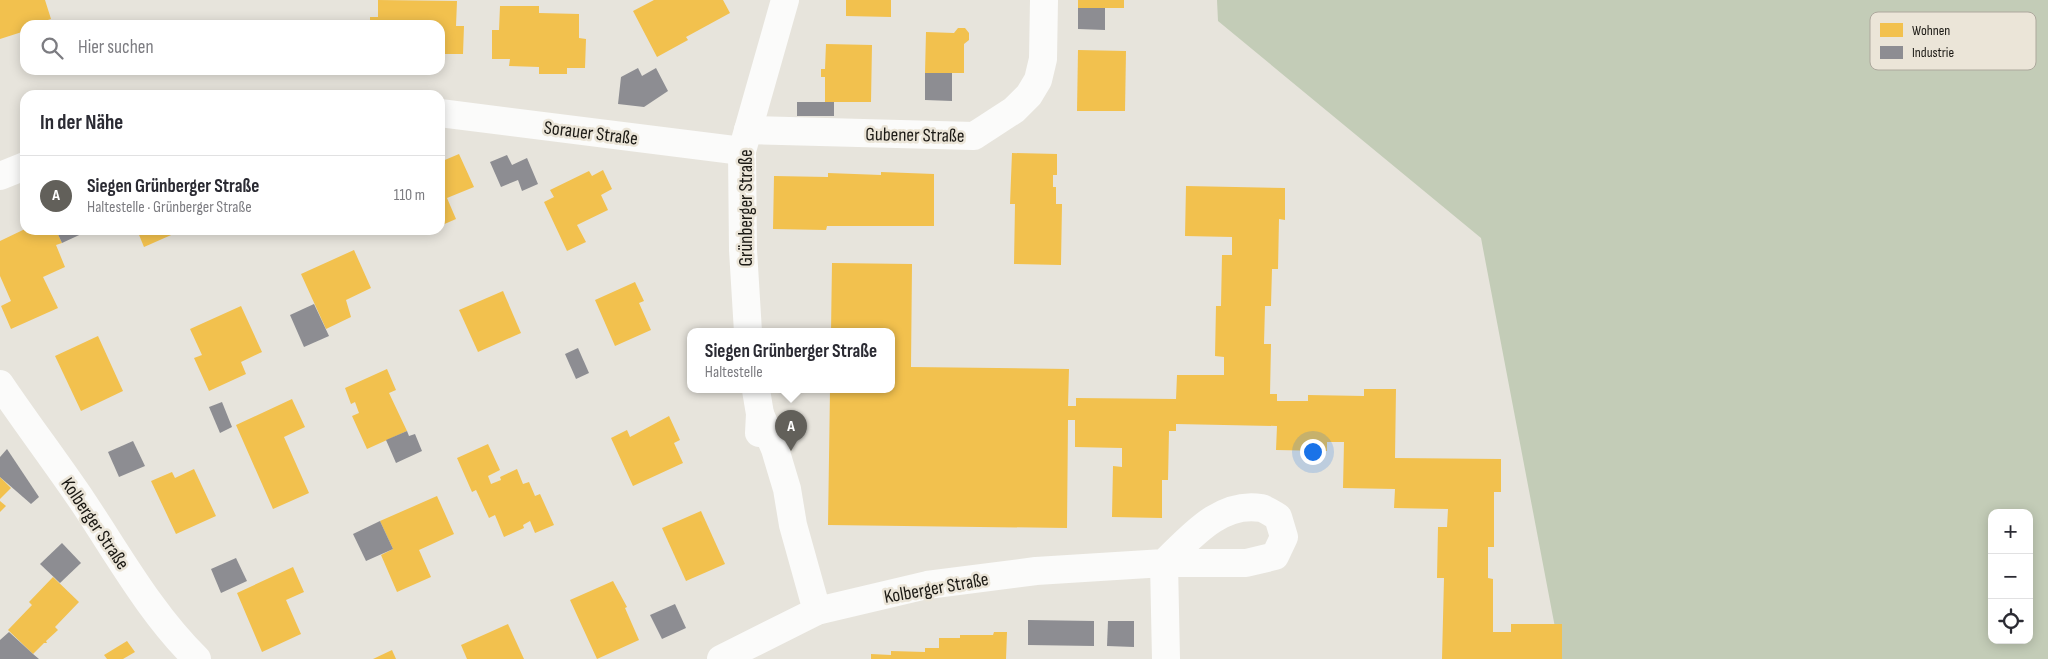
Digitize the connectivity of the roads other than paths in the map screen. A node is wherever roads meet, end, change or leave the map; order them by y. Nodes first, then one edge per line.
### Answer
1 (785, 0) edge
2 (1044, 0) edge
3 (445, 114) edge
4 (745, 140) junction
5 (20, 168) edge
6 (0, 176) edge
7 (748, 328) edge
8 (4, 397) edge
9 (758, 402) edge
10 (817, 611) junction
11 (197, 659) edge
12 (721, 659) edge
13 (1166, 659) edge

1 - 4 street, Grünberger Straße
2 - 4 street, Gubener Straße
3 - 4 street, Sorauer Straße
4 - 7 street, Grünberger Straße
5 - 6 street
8 - 11 street, Kolberger Straße
9 - 10 street
10 - 12 street, Kolberger Straße
10 - 13 street, Kolberger Straße

